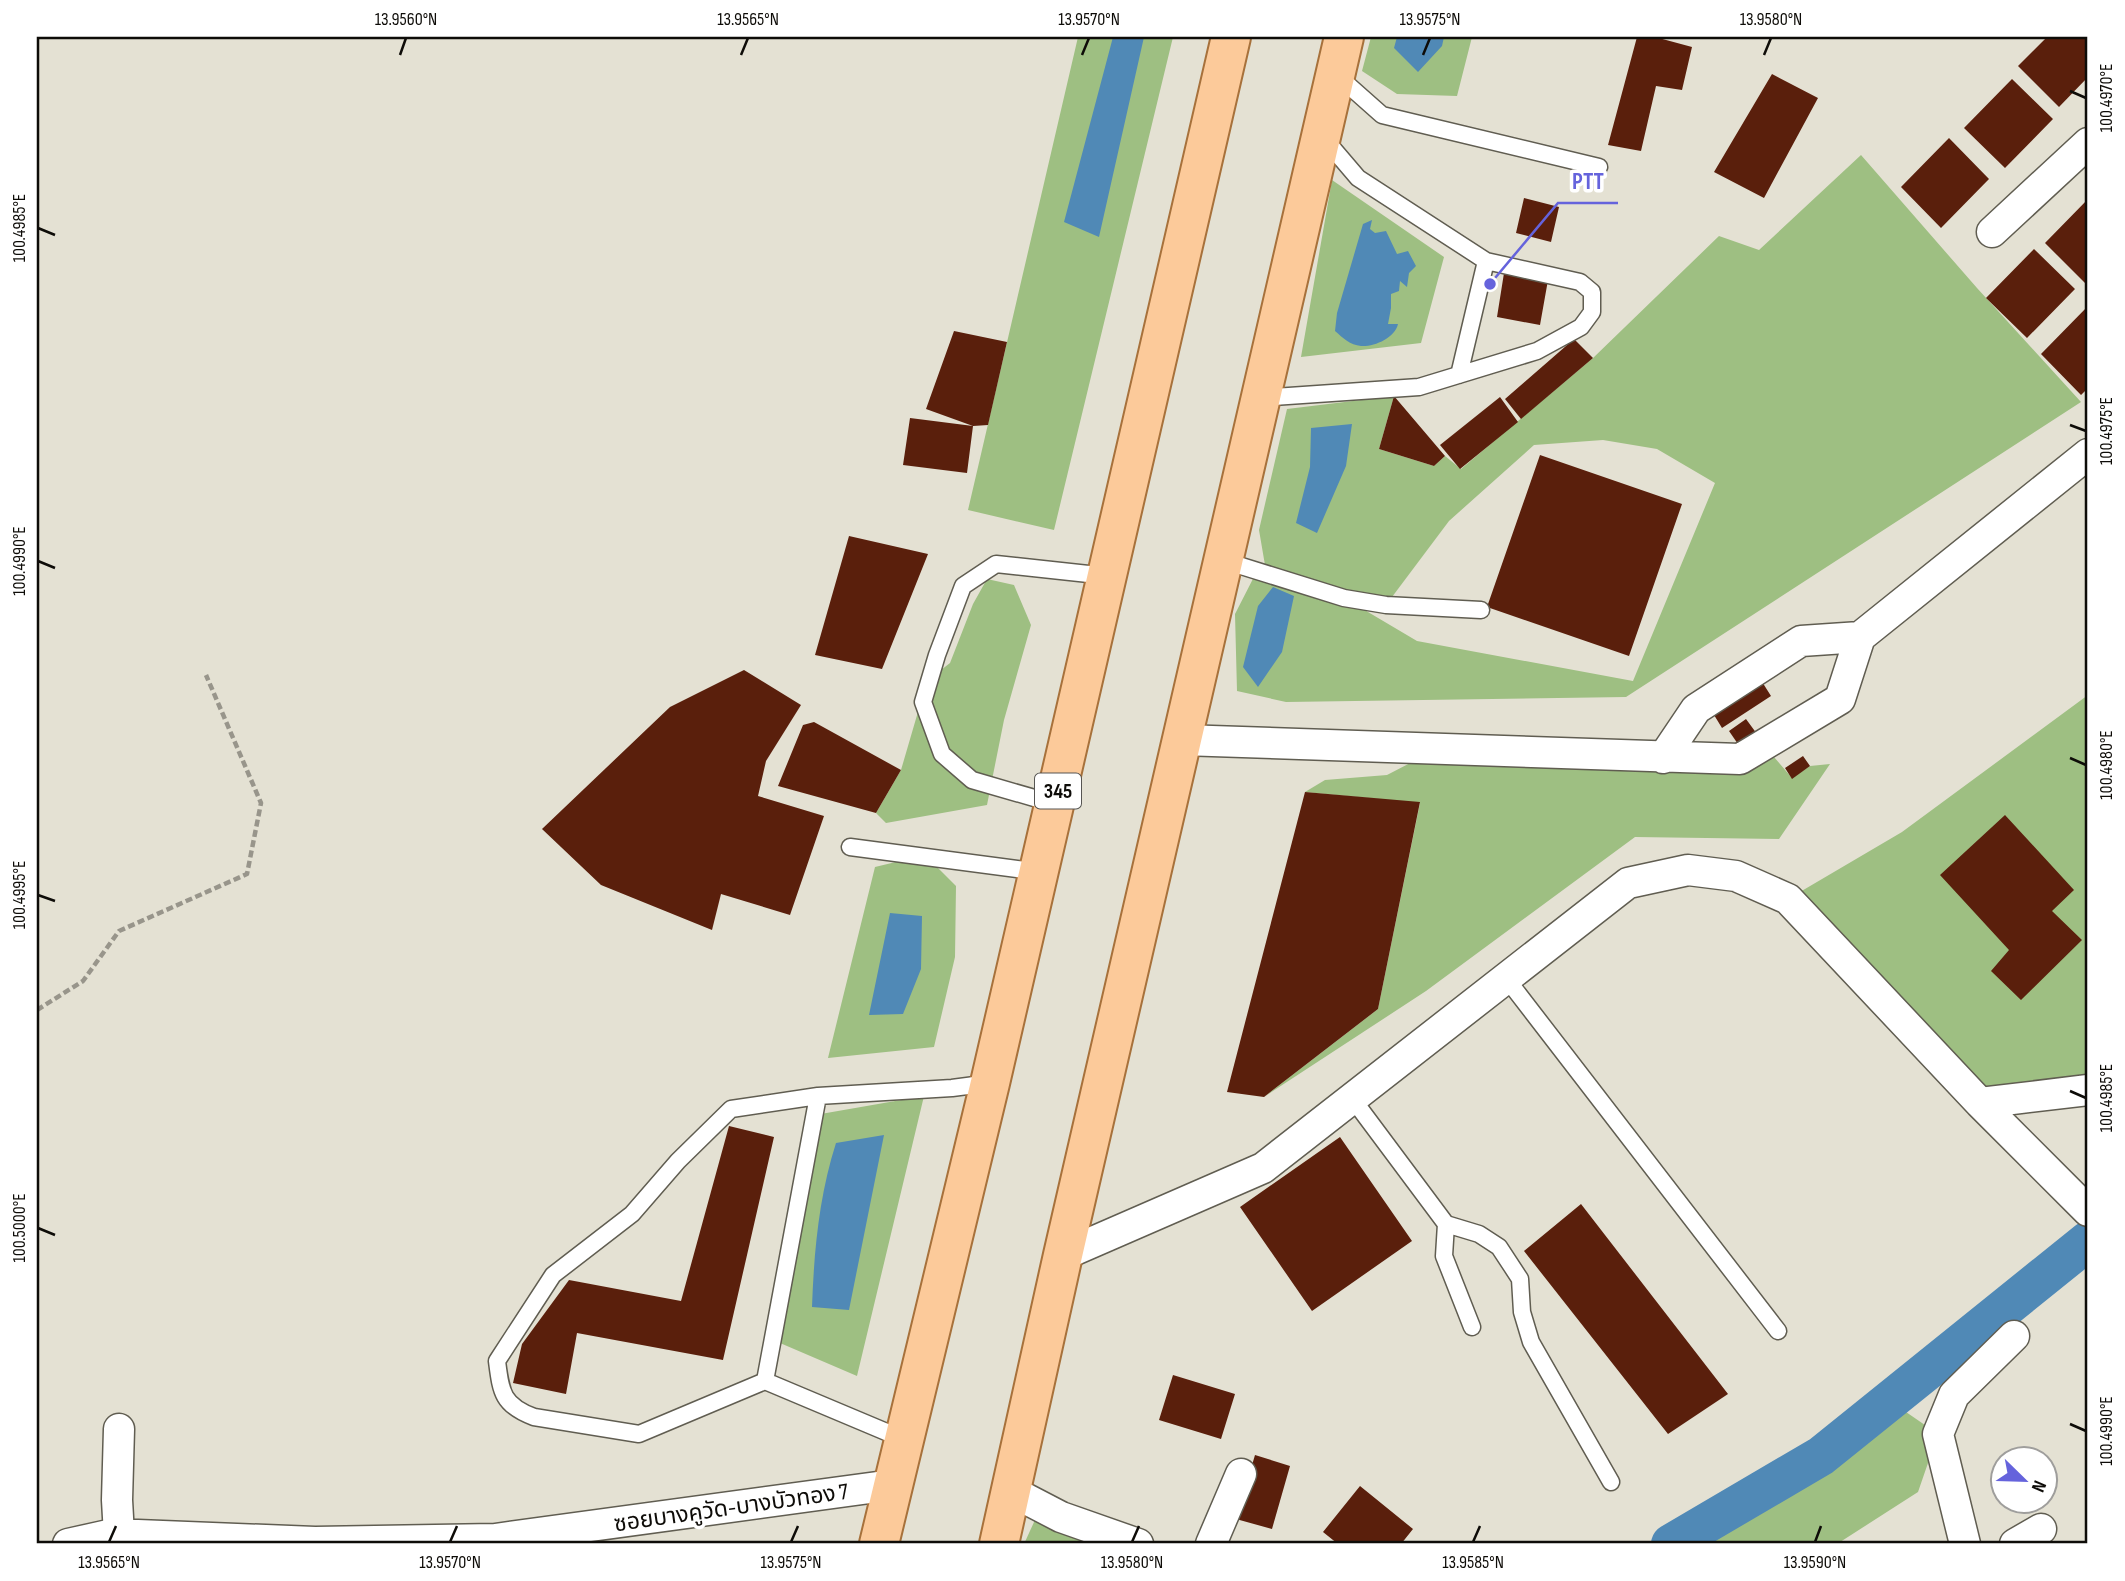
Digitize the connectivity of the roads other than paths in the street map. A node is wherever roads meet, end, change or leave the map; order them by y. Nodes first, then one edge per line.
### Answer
1 (1231, 37) edge
2 (1344, 37) edge
3 (1336, 75) junction
4 (1321, 135) junction
5 (2088, 143) edge
6 (1599, 167) dead end
7 (1992, 232) dead end
8 (1486, 261) junction
9 (1459, 375) junction
10 (1260, 398) junction
11 (2088, 454) edge
12 (1223, 560) junction
13 (1107, 576) junction
14 (1481, 610) dead end
15 (1860, 637) junction
16 (1182, 740) junction
17 (1663, 758) junction
18 (1055, 804) junction
19 (850, 847) dead end
20 (1040, 872) junction
21 (1506, 978) junction
22 (990, 1083) junction
23 (2088, 1090) edge
24 (818, 1096) junction
25 (1352, 1098) junction
26 (1980, 1103) junction
27 (2081, 1203) edge
28 (1446, 1224) junction
29 (1063, 1255) junction
30 (1472, 1327) dead end
31 (1778, 1331) dead end
32 (2014, 1335) dead end
33 (765, 1381) junction
34 (119, 1429) dead end
35 (903, 1439) junction
36 (1241, 1474) dead end
37 (1611, 1482) dead end
38 (892, 1485) junction
39 (1012, 1492) junction
40 (2041, 1530) dead end
41 (119, 1535) junction
42 (68, 1544) edge
43 (879, 1544) edge
44 (999, 1544) edge
45 (1139, 1544) edge
46 (1211, 1544) edge
47 (1965, 1544) edge
48 (2015, 1544) edge

1 - 13 main road, 345
2 - 3 main road
3 - 4 main road
3 - 6 lane
4 - 8 lane
4 - 10 main road
5 - 7 street
8 - 9 lane
8 - 9 lane
9 - 10 lane
10 - 12 main road
11 - 15 street
12 - 14 lane
12 - 16 main road
13 - 18 main road, 345
13 - 18 lane
15 - 17 street
15 - 17 street
16 - 17 street
16 - 29 main road
18 - 20 main road, 345
19 - 20 lane
20 - 22 main road, 345
21 - 25 street
21 - 26 street
21 - 31 lane
22 - 24 lane
22 - 35 main road, 345
23 - 26 street
24 - 33 lane
24 - 33 lane
25 - 28 lane
25 - 29 street
26 - 27 street
28 - 30 lane
28 - 37 lane
29 - 39 main road
32 - 47 street
33 - 35 lane
34 - 41 street
35 - 38 main road, 345
36 - 46 street
38 - 41 street, ซอยบางคูวัด-บางบัวทอง 7
38 - 43 main road, 345
39 - 44 main road
39 - 45 street
40 - 48 street
41 - 42 street, ซอยบางคูวัด-บางบัวทอง 7

